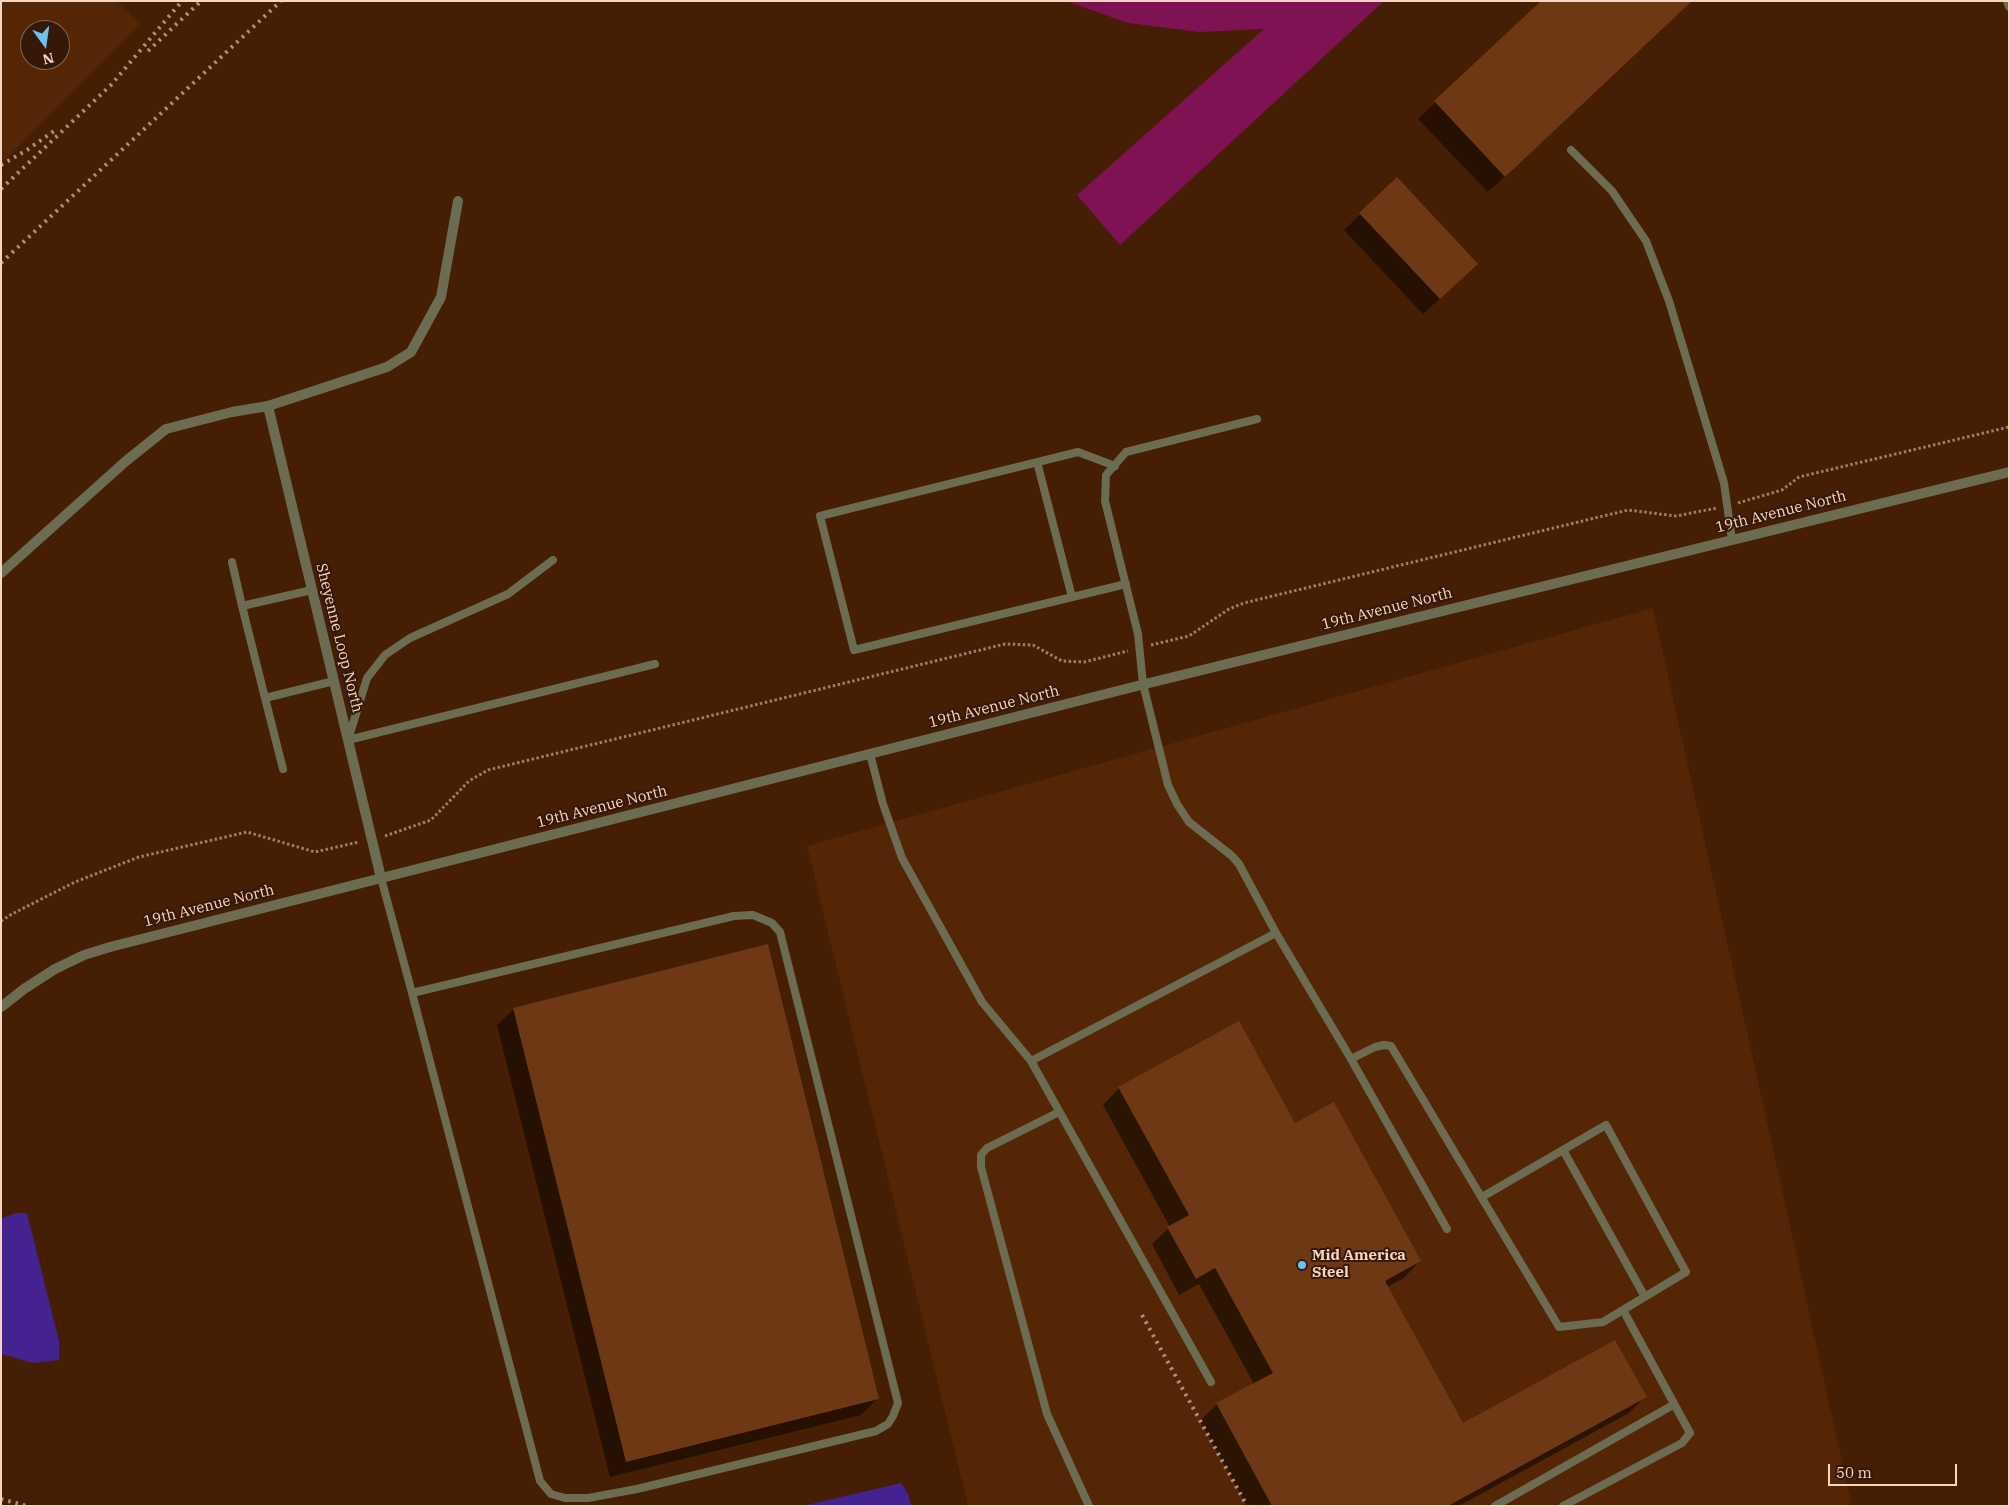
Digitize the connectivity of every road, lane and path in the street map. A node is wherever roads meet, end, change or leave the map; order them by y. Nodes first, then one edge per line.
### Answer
1 (2007, 1) edge
2 (2009, 7) edge
3 (1571, 150) dead end
4 (458, 202) dead end
5 (268, 406) junction
6 (1257, 419) dead end
7 (2009, 427) edge
8 (1037, 462) junction
9 (1115, 466) junction
10 (2009, 472) edge
11 (1727, 505) junction
12 (1732, 540) junction
13 (553, 560) dead end
14 (232, 562) dead end
15 (1, 573) edge
16 (1126, 584) junction
17 (312, 590) junction
18 (1072, 597) junction
19 (242, 606) junction
20 (1139, 648) junction
21 (655, 664) dead end
22 (334, 681) junction
23 (1143, 684) junction
24 (265, 698) junction
25 (348, 740) junction
26 (870, 754) junction
27 (282, 769) dead end
28 (372, 839) junction
29 (381, 878) junction
30 (1, 921) edge
31 (1276, 932) junction
32 (412, 993) junction
33 (1, 1007) edge
34 (1351, 1059) junction
35 (1031, 1061) junction
36 (1059, 1112) junction
37 (1563, 1150) junction
38 (1482, 1198) junction
39 (1447, 1230) dead end
40 (1644, 1297) junction
41 (1623, 1310) junction
42 (1211, 1382) dead end
43 (1673, 1405) junction
44 (1090, 1506) edge
45 (1495, 1506) edge
46 (1563, 1506) edge

1 - 2 lane
3 - 11 lane
4 - 5 street
5 - 15 street
5 - 17 street, Sheyenne Loop North
6 - 9 lane
7 - 11 path
8 - 9 lane
8 - 18 lane
8 - 18 lane
9 - 16 lane
10 - 12 street, 19th Avenue North
11 - 12 lane
11 - 20 path
12 - 23 street, 19th Avenue North
13 - 25 lane
14 - 19 lane
16 - 18 lane
16 - 20 lane
17 - 19 lane
17 - 22 street, Sheyenne Loop North
19 - 24 lane
20 - 23 lane
20 - 28 path
21 - 25 lane
22 - 24 lane
22 - 25 street, Sheyenne Loop North
23 - 26 street, 19th Avenue North
23 - 31 lane
24 - 27 lane
25 - 28 street, Sheyenne Loop North
26 - 29 street, 19th Avenue North
26 - 35 lane
28 - 29 street, Sheyenne Loop North
28 - 30 path
29 - 32 lane
29 - 33 street, 19th Avenue North
31 - 34 lane
31 - 35 lane
32 - 32 lane
34 - 38 lane
34 - 39 lane
35 - 36 lane
36 - 42 lane
36 - 44 lane
37 - 38 lane
37 - 40 lane
37 - 40 lane
38 - 41 lane
40 - 41 lane
41 - 43 lane
43 - 45 lane
43 - 46 lane

